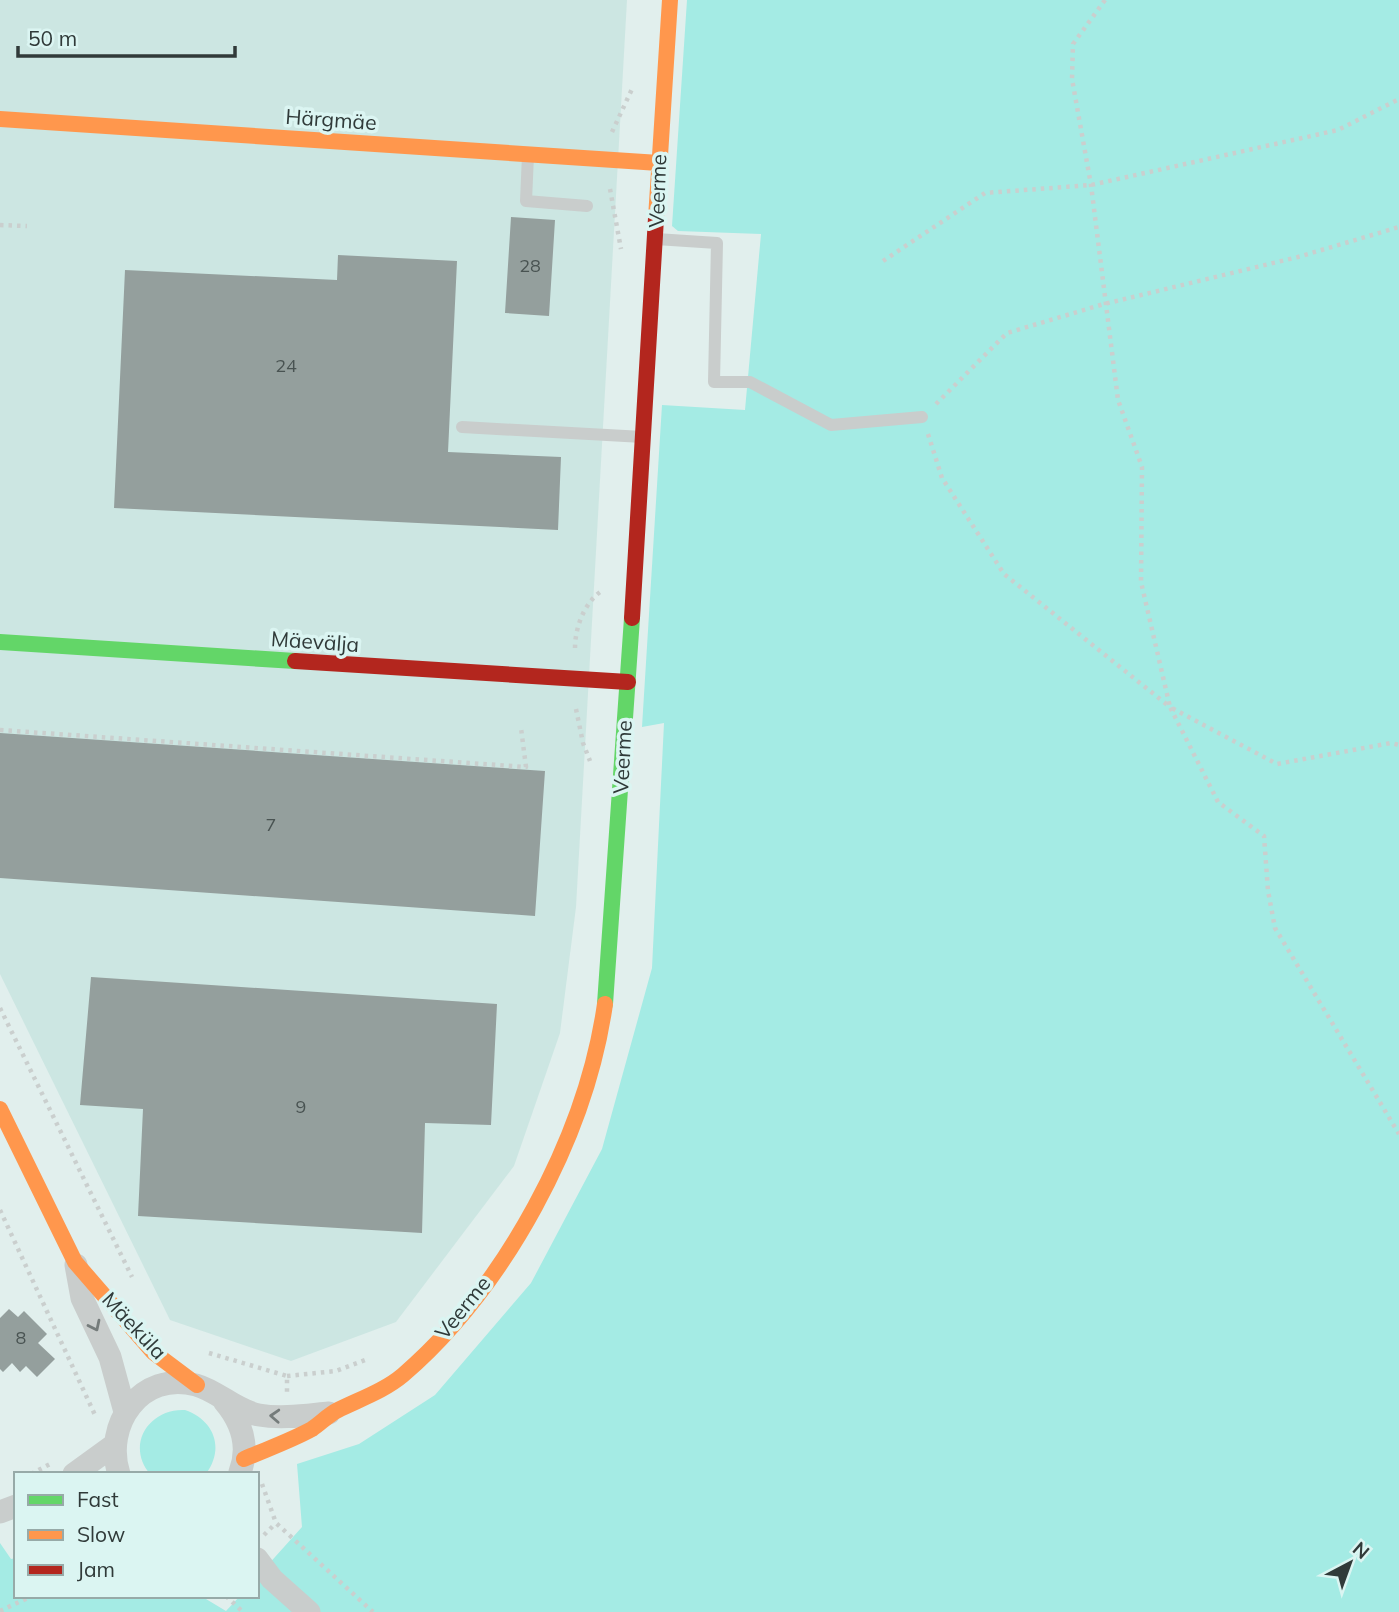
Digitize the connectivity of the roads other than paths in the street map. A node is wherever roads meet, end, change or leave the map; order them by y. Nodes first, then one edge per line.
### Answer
1 (670, 0) edge
2 (0, 119) edge
3 (528, 154) junction
4 (659, 163) junction
5 (587, 205) dead end
6 (656, 239) junction
7 (922, 417) road end
8 (462, 427) dead end
9 (643, 438) junction
10 (0, 642) edge
11 (628, 682) junction
12 (0, 1109) edge
13 (75, 1262) junction
14 (197, 1385) junction
15 (222, 1398) junction
16 (125, 1412) junction
17 (332, 1413) junction
18 (114, 1444) junction
19 (66, 1467) edge
20 (242, 1467) edge
21 (119, 1472) edge
22 (259, 1553) edge
23 (265, 1574) edge
24 (309, 1612) edge

1 - 4 street, Veerme
2 - 3 street, Härgmäe
3 - 4 street, Härgmäe
3 - 5 lane
4 - 6 street, Veerme
6 - 7 lane
6 - 9 street, Veerme
8 - 9 lane
9 - 11 street, Veerme
10 - 11 street, Mäevälja
11 - 17 street, Veerme
12 - 13 street, Mäeküla
13 - 14 street, Mäeküla
13 -> 16 street, Mäeküla
14 - 15 street
14 - 16 street
17 -> 15 street
15 - 20 street
16 - 18 street
17 - 20 street, Veerme
18 - 19 street
18 - 21 street
22 - 23 street
23 - 24 street

